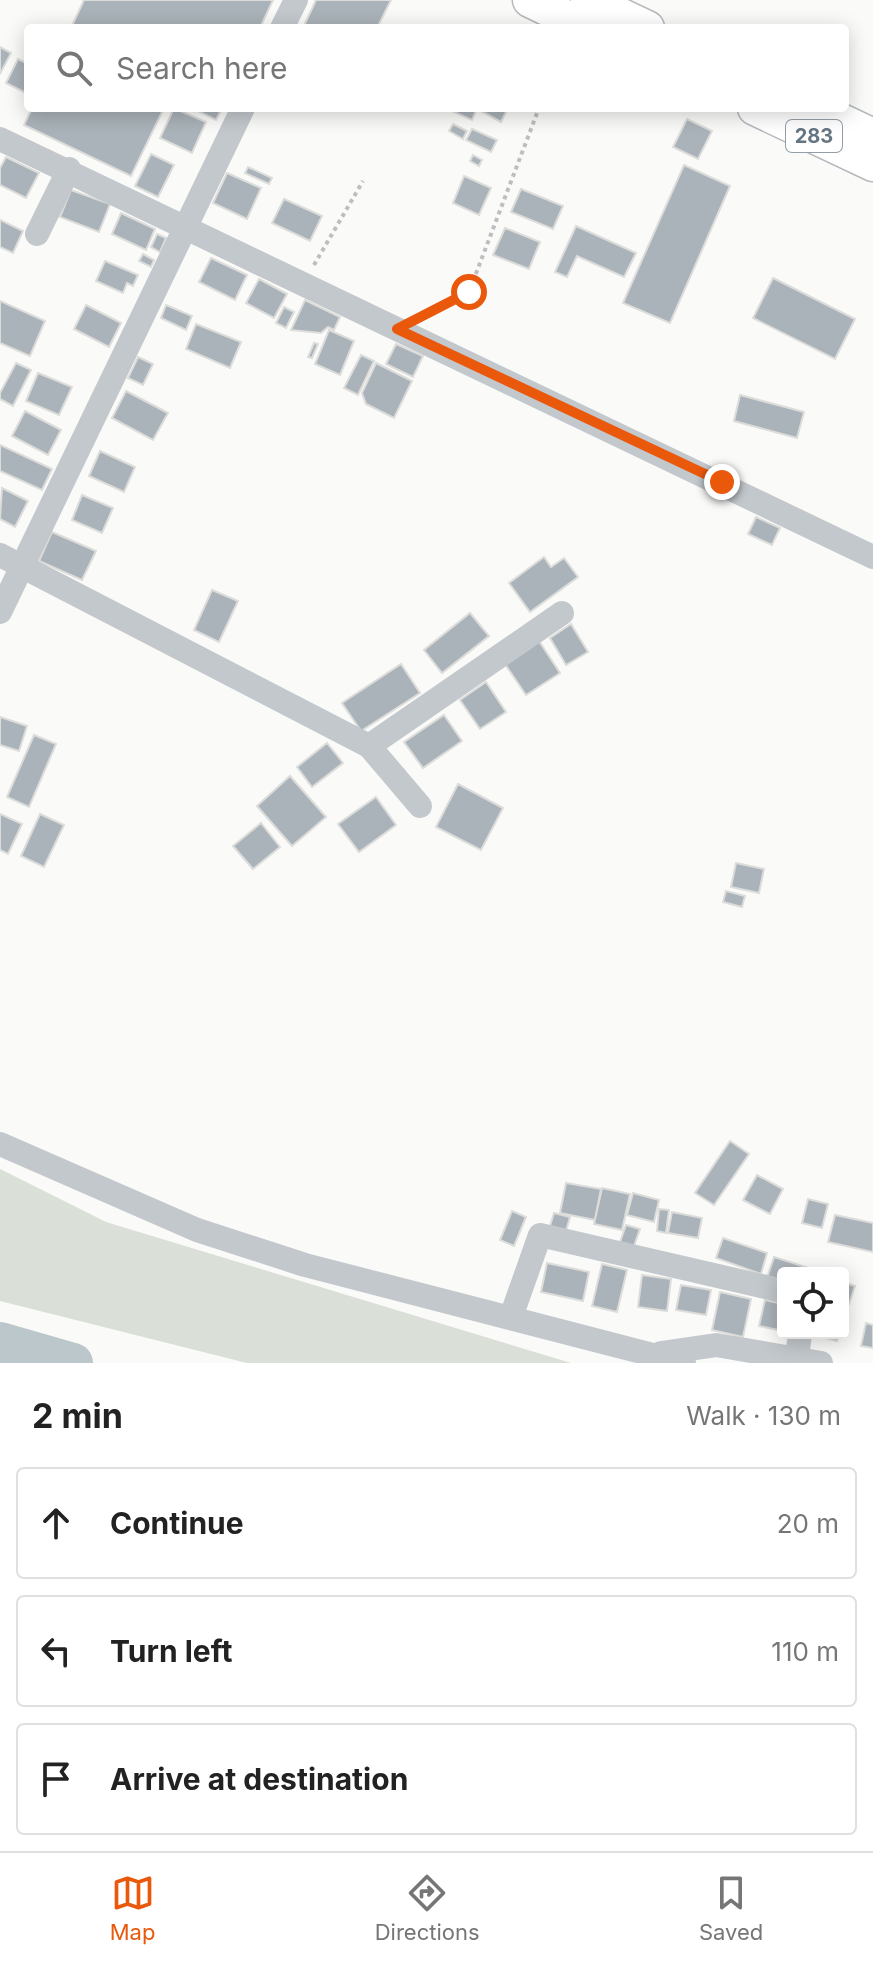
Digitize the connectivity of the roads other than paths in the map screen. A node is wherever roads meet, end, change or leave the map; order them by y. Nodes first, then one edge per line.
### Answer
1 (296, 0) edge
2 (530, 0) edge
3 (588, 0) edge
4 (284, 24) edge
5 (580, 24) edge
6 (639, 24) edge
7 (241, 112) edge
8 (763, 112) edge
9 (822, 112) edge
10 (873, 136) edge
11 (0, 139) edge
12 (873, 164) edge
13 (69, 169) junction
14 (184, 228) junction
15 (37, 234) dead end
16 (0, 555) edge
17 (873, 557) edge
18 (23, 565) junction
19 (0, 612) edge
20 (562, 613) dead end
21 (369, 746) junction
22 (420, 806) dead end
23 (0, 1144) edge
24 (777, 1290) edge
25 (511, 1317) junction
26 (802, 1339) edge
27 (658, 1354) junction
28 (809, 1361) edge
29 (684, 1363) edge

1 - 4 street
2 - 5 highway
3 - 6 highway
7 - 14 street
8 - 12 highway, 283
9 - 10 highway, 283
11 - 13 street
13 - 14 street
13 - 15 street
14 - 17 street
14 - 18 street
16 - 18 street
18 - 19 street
18 - 21 street
20 - 21 street
21 - 22 street
23 - 25 street
24 - 25 street
25 - 27 street
26 - 28 street
27 - 28 street
27 - 29 street

